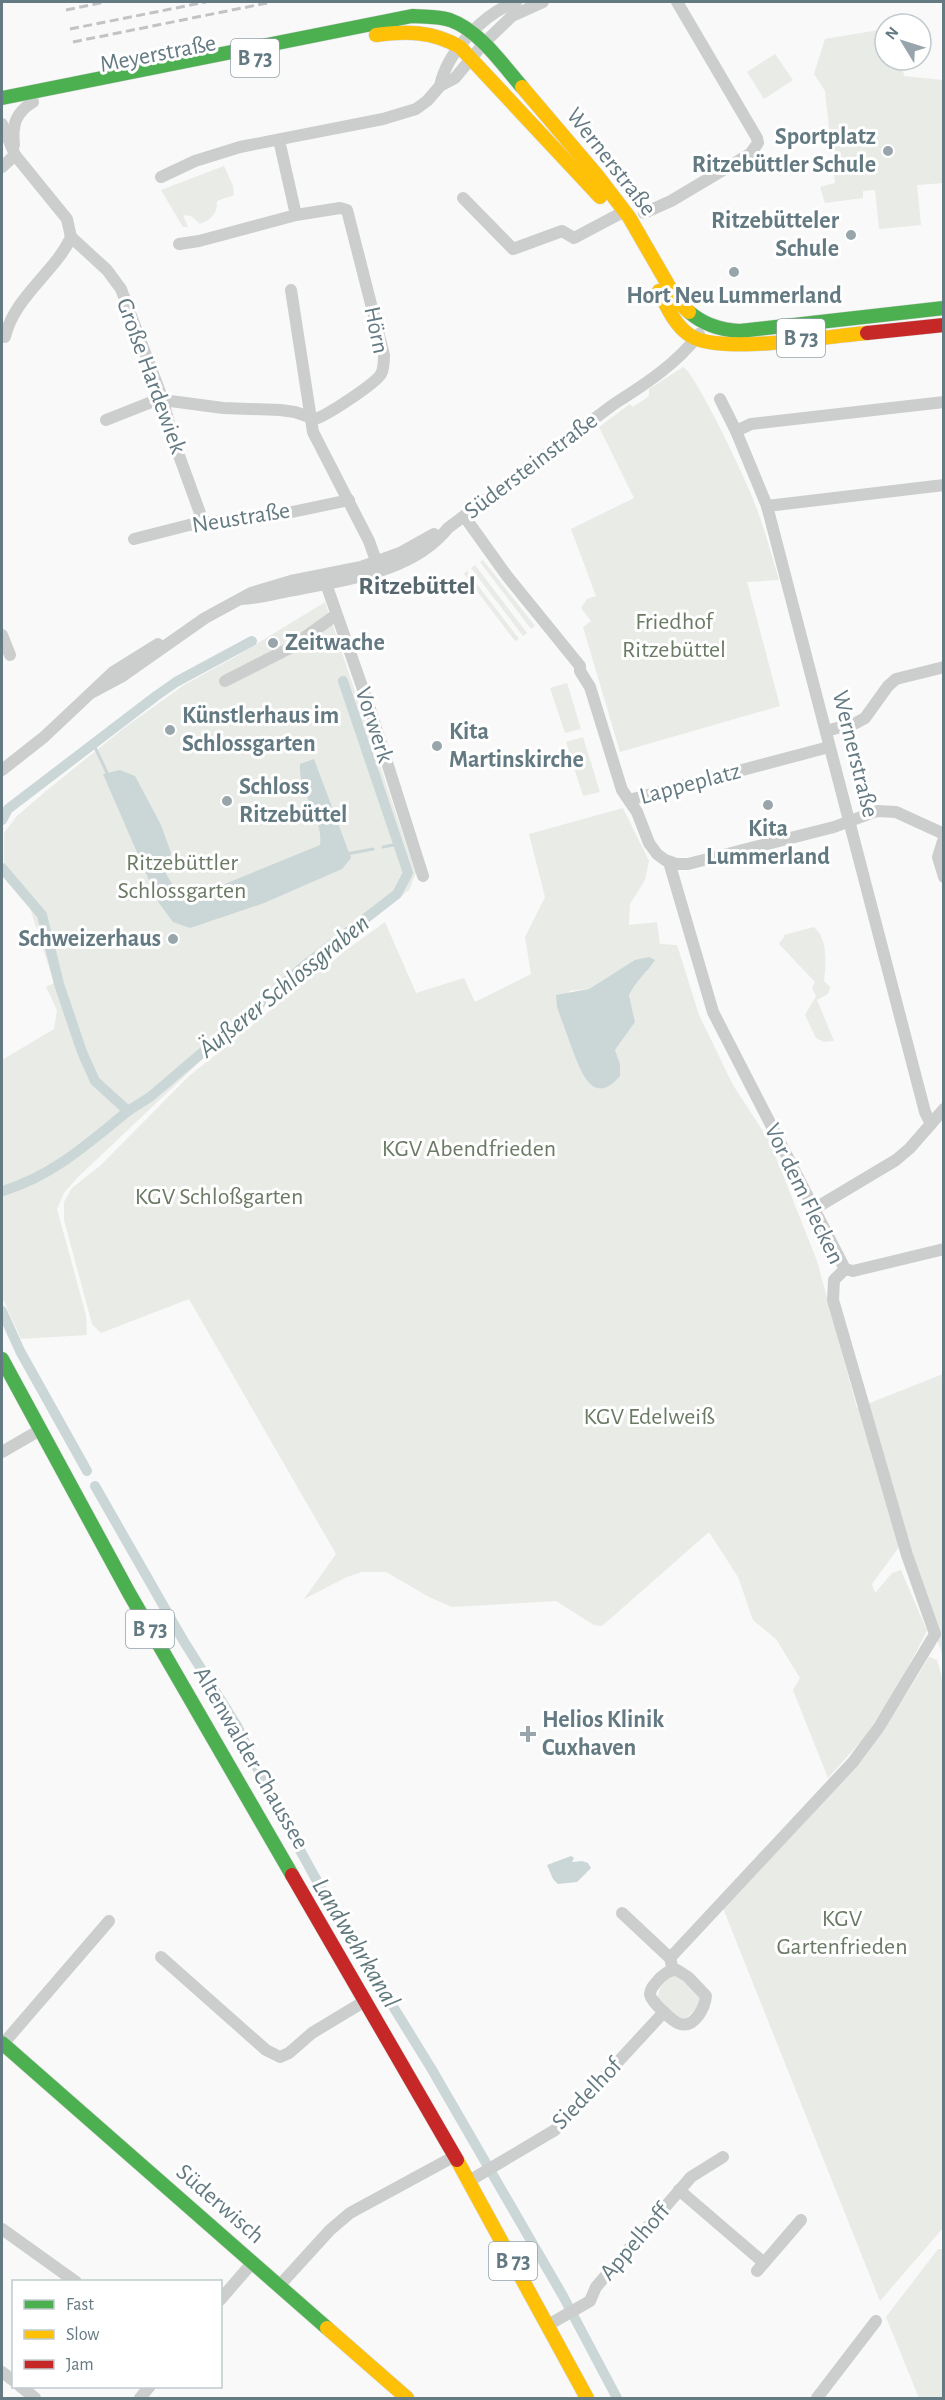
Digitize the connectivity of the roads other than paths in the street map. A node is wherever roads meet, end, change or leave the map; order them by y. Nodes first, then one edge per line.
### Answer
1 (516, 2) edge
2 (543, 2) edge
3 (677, 2) edge
4 (472, 33) junction
5 (484, 44) junction
6 (460, 47) junction
7 (472, 57) junction
8 (440, 86) junction
9 (33, 102) junction
10 (2, 103) edge
11 (2, 124) edge
12 (279, 140) junction
13 (15, 155) junction
14 (2, 167) edge
15 (161, 177) dead end
16 (463, 198) dead end
17 (644, 213) dead end
18 (621, 214) junction
19 (296, 215) junction
20 (71, 237) junction
21 (179, 244) dead end
22 (291, 290) dead end
23 (944, 308) edge
24 (706, 324) junction
25 (944, 325) edge
26 (4, 337) dead end
27 (696, 338) junction
28 (720, 399) dead end
29 (158, 400) junction
30 (944, 402) edge
31 (310, 418) junction
32 (106, 420) dead end
33 (736, 431) junction
34 (944, 485) edge
35 (349, 500) junction
36 (766, 506) junction
37 (464, 516) junction
38 (204, 524) junction
39 (134, 539) dead end
40 (378, 566) junction
41 (324, 579) junction
42 (336, 615) junction
43 (2, 635) edge
44 (10, 655) dead end
45 (944, 667) edge
46 (225, 681) dead end
47 (826, 731) junction
48 (829, 747) junction
49 (23, 752) junction
50 (2, 761) edge
51 (2, 770) edge
52 (629, 800) junction
53 (849, 822) junction
54 (944, 836) edge
55 (669, 862) junction
56 (423, 876) dead end
57 (944, 877) edge
58 (944, 1109) edge
59 (932, 1124) junction
60 (814, 1209) junction
61 (944, 1249) edge
62 (845, 1269) junction
63 (2, 1359) edge
64 (40, 1430) junction
65 (2, 1452) edge
66 (622, 1914) dead end
67 (109, 1922) dead end
68 (161, 1957) dead end
69 (672, 1964) junction
70 (365, 2001) junction
71 (664, 2012) junction
72 (2, 2044) edge
73 (455, 2156) junction
74 (723, 2157) dead end
75 (469, 2181) junction
76 (679, 2190) junction
77 (801, 2220) dead end
78 (2, 2229) edge
79 (253, 2262) junction
80 (73, 2280) edge
81 (279, 2286) junction
82 (222, 2298) edge
83 (876, 2321) dead end
84 (548, 2325) junction
85 (22, 2388) edge
86 (35, 2398) edge
87 (407, 2398) edge
88 (587, 2398) edge
89 (817, 2398) edge

1 - 4 street
2 - 5 street
3 - 17 street
4 - 5 main road, Wernerstraße / B 73
4 - 6 street
4 - 10 main road, Meyerstraße / B 73
5 - 7 street
5 - 18 main road, Wernerstraße / B 73
6 - 7 main road, Meyerstraße / B 73
6 - 8 street
6 - 9 main road, Meyerstraße / B 73
7 - 8 street
7 - 18 main road, Wernerstraße / B 73
8 - 12 street
9 - 10 main road, Meyerstraße / B 73
9 - 13 street
11 - 13 street, Große Hardewiek
12 - 15 street
12 - 19 street
13 - 14 street
13 - 20 street, Große Hardewiek
16 - 18 street
18 - 24 main road, Wernerstraße / B 73
18 - 27 main road, Wernerstraße / B 73
19 - 21 street
19 - 31 street, Hörn
20 - 26 street
20 - 29 street, Große Hardewiek
22 - 31 street
23 - 24 main road, B 73
24 - 27 street, Südersteinstraße
25 - 27 main road, B 73
27 - 37 street, Südersteinstraße
28 - 33 street, Wernerstraße
29 - 31 street
29 - 32 street
29 - 38 street, Große Hardewiek
30 - 33 street
31 - 35 street
33 - 36 street, Wernerstraße
34 - 36 street
35 - 38 street, Neustraße
35 - 40 street
36 - 47 street, Wernerstraße
37 - 40 street, Südersteinstraße
37 - 52 street
38 - 39 street, Neustraße
40 - 41 street, Südersteinstraße
41 - 42 street, Vorwerk
41 - 49 street, Südersteinstraße
42 - 46 street
42 - 56 street, Vorwerk
43 - 44 street
45 - 47 street
47 - 48 street, Wernerstraße
48 - 52 street, Lappeplatz
48 - 53 street, Wernerstraße
49 - 50 street, Südersteinstraße
49 - 51 street, Südersteinstraße
52 - 55 street, Lappeplatz
53 - 54 street
53 - 55 street
53 - 59 street, Wernerstraße
54 - 57 street
55 - 60 street, Vor dem Flecken
58 - 59 street
59 - 60 street
60 - 62 street, Vor dem Flecken
61 - 62 street
62 - 69 street, Vor dem Flecken
63 - 64 main road, Altenwalder Chaussee / B 73
64 - 65 street
64 - 70 main road, Altenwalder Chaussee / B 73
66 - 69 street
67 - 72 street, Süderwisch
68 - 70 street
69 - 71 street
69 - 71 street
70 - 73 main road, Altenwalder Chaussee / B 73
71 - 75 street, Siedelhof
72 - 79 main road, Süderwisch
73 - 75 main road, Altenwalder Chaussee / B 73
73 - 81 street
74 - 76 street, Appelhoff
75 - 84 main road, Altenwalder Chaussee / B 73
76 - 77 street
76 - 84 street, Appelhoff
78 - 80 street
79 - 81 main road, Süderwisch
79 - 82 street
81 - 87 main road, Süderwisch
83 - 89 street
84 - 88 main road, Altenwalder Chaussee / B 73
85 - 86 street

